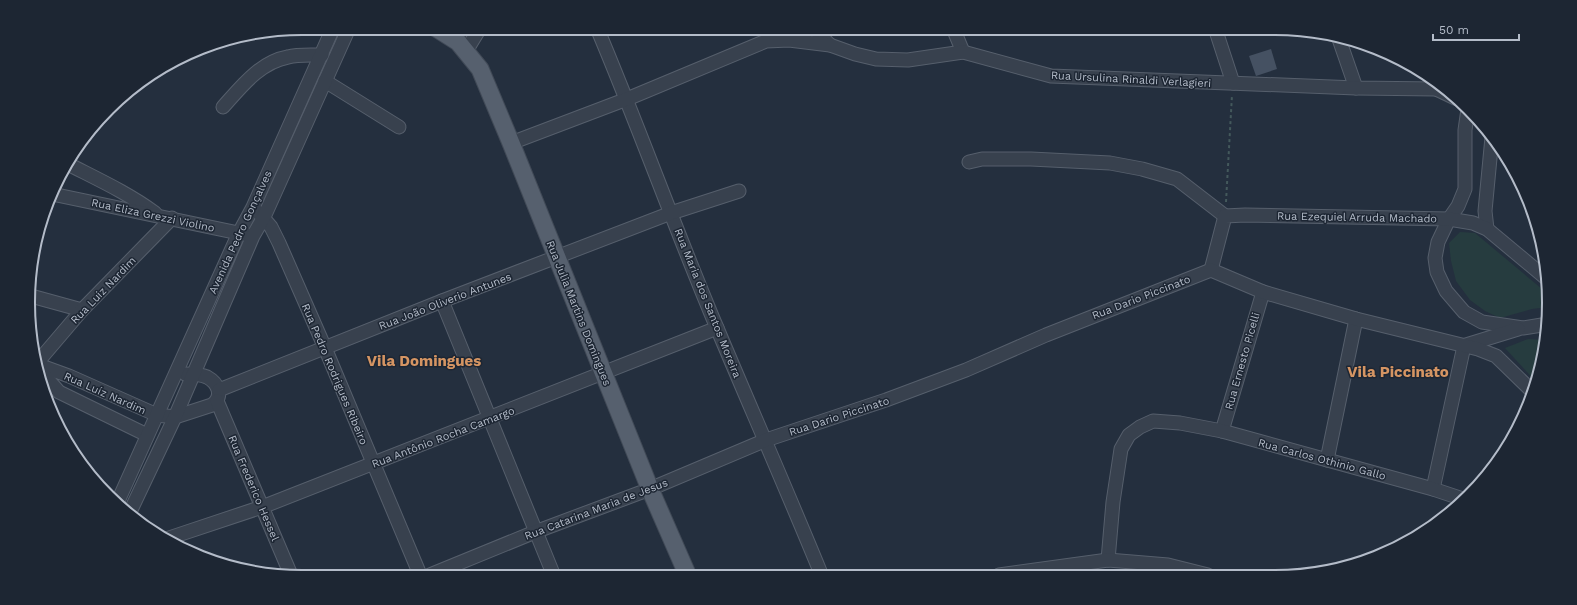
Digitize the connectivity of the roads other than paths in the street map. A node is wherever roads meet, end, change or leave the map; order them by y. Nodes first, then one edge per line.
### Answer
1 (330, 35) edge
2 (346, 35) edge
3 (447, 35) edge
4 (476, 35) edge
5 (600, 35) edge
6 (769, 35) edge
7 (820, 35) edge
8 (956, 35) edge
9 (1217, 35) edge
10 (766, 41) junction
11 (1340, 43) edge
12 (830, 46) junction
13 (466, 51) junction
14 (963, 52) junction
15 (322, 55) junction
16 (325, 81) junction
17 (1233, 84) junction
18 (1356, 88) junction
19 (1434, 88) edge
20 (627, 99) junction
21 (223, 107) dead end
22 (1467, 117) edge
23 (399, 127) dead end
24 (511, 143) junction
25 (1491, 146) edge
26 (969, 162) dead end
27 (73, 166) edge
28 (739, 191) dead end
29 (57, 195) edge
30 (253, 207) junction
31 (671, 213) junction
32 (158, 215) junction
33 (1225, 216) junction
34 (264, 217) junction
35 (172, 218) junction
36 (1449, 219) junction
37 (1487, 229) junction
38 (239, 233) junction
39 (253, 236) junction
40 (557, 257) junction
41 (1211, 270) junction
42 (1540, 273) edge
43 (1263, 292) junction
44 (35, 297) edge
45 (442, 302) junction
46 (82, 310) junction
47 (1356, 319) junction
48 (1541, 325) edge
49 (717, 328) junction
50 (1523, 328) junction
51 (1464, 346) junction
52 (325, 348) junction
53 (41, 358) edge
54 (43, 366) edge
55 (175, 374) junction
56 (193, 374) junction
57 (603, 374) junction
58 (46, 378) edge
59 (1528, 387) edge
60 (218, 396) junction
61 (157, 415) junction
62 (175, 417) junction
63 (489, 419) junction
64 (1222, 431) junction
65 (146, 435) junction
66 (766, 440) junction
67 (1327, 460) junction
68 (373, 464) junction
69 (650, 489) junction
70 (1433, 489) junction
71 (1458, 497) edge
72 (119, 498) edge
73 (262, 507) junction
74 (132, 508) edge
75 (535, 532) junction
76 (174, 536) edge
77 (1108, 560) junction
78 (288, 569) edge
79 (418, 570) edge
80 (442, 570) edge
81 (551, 570) edge
82 (685, 570) edge
83 (820, 570) edge
84 (1035, 570) edge
85 (1188, 570) edge

1 - 15 street, Avenida Pedro Gonçalves
2 - 16 street, Avenida Pedro Gonçalves
3 - 13 main road, Rua Julia Martins Domingues
4 - 13 street
5 - 20 street, Rua Maria dos Santos Moreira
6 - 10 street
7 - 12 street
8 - 14 street
9 - 17 street
10 - 12 street, Rua Ursulina Rinaldi Verlagieri
10 - 20 street, Rua Ursulina Rinaldi Verlagieri
11 - 18 street
12 - 14 street, Rua Ursulina Rinaldi Verlagieri
13 - 24 main road, Rua Julia Martins Domingues
14 - 17 street, Rua Ursulina Rinaldi Verlagieri
15 - 21 street
15 - 30 street, Avenida Pedro Gonçalves
16 - 23 street
16 - 34 street, Avenida Pedro Gonçalves
17 - 18 street, Rua Ursulina Rinaldi Verlagieri
18 - 19 street, Rua Ursulina Rinaldi Verlagieri
20 - 24 street, Rua Ursulina Rinaldi Verlagieri
20 - 31 street, Rua Maria dos Santos Moreira
22 - 36 street
24 - 40 main road, Rua Julia Martins Domingues
25 - 37 street
26 - 33 street
27 - 32 street
28 - 31 street, Rua João Oliverio Antunes
29 - 32 street, Rua Eliza Grezzi Violino
30 - 34 street, Rua Pedro Rodrigues Ribeiro
30 - 38 street, Avenida Pedro Gonçalves
31 - 40 street, Rua João Oliverio Antunes
31 - 49 street, Rua Maria dos Santos Moreira
32 - 35 street, Rua Eliza Grezzi Violino
33 - 36 street, Rua Ezequiel Arruda Machado
33 - 41 street
34 - 39 street, Avenida Pedro Gonçalves
34 - 52 street, Rua Pedro Rodrigues Ribeiro
35 - 38 street, Rua Eliza Grezzi Violino
35 - 46 street, Rua Luiz Nardim
36 - 37 street, Rua Ezequiel Arruda Machado
36 - 50 street
37 - 42 street
38 - 39 street, Rua Eliza Grezzi Violino
38 - 55 street, Avenida Pedro Gonçalves
39 - 56 street, Avenida Pedro Gonçalves
40 - 45 street, Rua João Oliverio Antunes
40 - 57 main road, Rua Julia Martins Domingues
41 - 43 street
41 - 66 street, Rua Dario Piccinato
43 - 47 street
43 - 64 street, Rua Ernesto Picelli
44 - 46 street
45 - 52 street, Rua João Oliverio Antunes
45 - 63 street
46 - 53 street, Rua Luiz Nardim
47 - 51 street
47 - 67 street
48 - 50 street
49 - 57 street, Rua Antônio Rocha Camargo
49 - 66 street, Rua Maria dos Santos Moreira
50 - 51 street
51 - 59 street
51 - 70 street
52 - 60 street, Rua João Oliverio Antunes
52 - 68 street, Rua Pedro Rodrigues Ribeiro
54 - 61 street, Rua Luíz Nardim
55 - 56 street
55 - 61 street, Avenida Pedro Gonçalves
56 - 60 street
56 - 62 street, Avenida Pedro Gonçalves
57 - 63 street, Rua Antônio Rocha Camargo
57 - 69 main road, Rua Julia Martins Domingues
58 - 65 street, Rua Luíz Nardim
60 - 62 street, Rua João Oliverio Antunes
60 - 73 street, Rua Frederico Hessel
61 - 62 street, Rua Luíz Nardim
61 - 65 street, Avenida Pedro Gonçalves
62 - 74 street, Avenida Pedro Gonçalves
63 - 68 street, Rua Antônio Rocha Camargo
63 - 75 street
64 - 67 street, Rua Carlos Othinio Gallo
64 - 77 street, Rua Carlos Othinio Gallo
65 - 72 street, Avenida Pedro Gonçalves
66 - 69 street, Rua Catarina Maria de Jesus
66 - 83 street, Rua Maria dos Santos Moreira
67 - 70 street, Rua Carlos Othinio Gallo
68 - 73 street, Rua Antônio Rocha Camargo
68 - 79 street, Rua Pedro Rodrigues Ribeiro
69 - 75 street, Rua Catarina Maria de Jesus
69 - 82 main road, Rua Julia Martins Domingues
70 - 71 street, Rua Carlos Othinio Gallo
73 - 76 street, Rua Antônio Rocha Camargo
73 - 78 street, Rua Frederico Hessel
75 - 80 street, Rua Catarina Maria de Jesus
75 - 81 street
77 - 84 street
77 - 85 street

